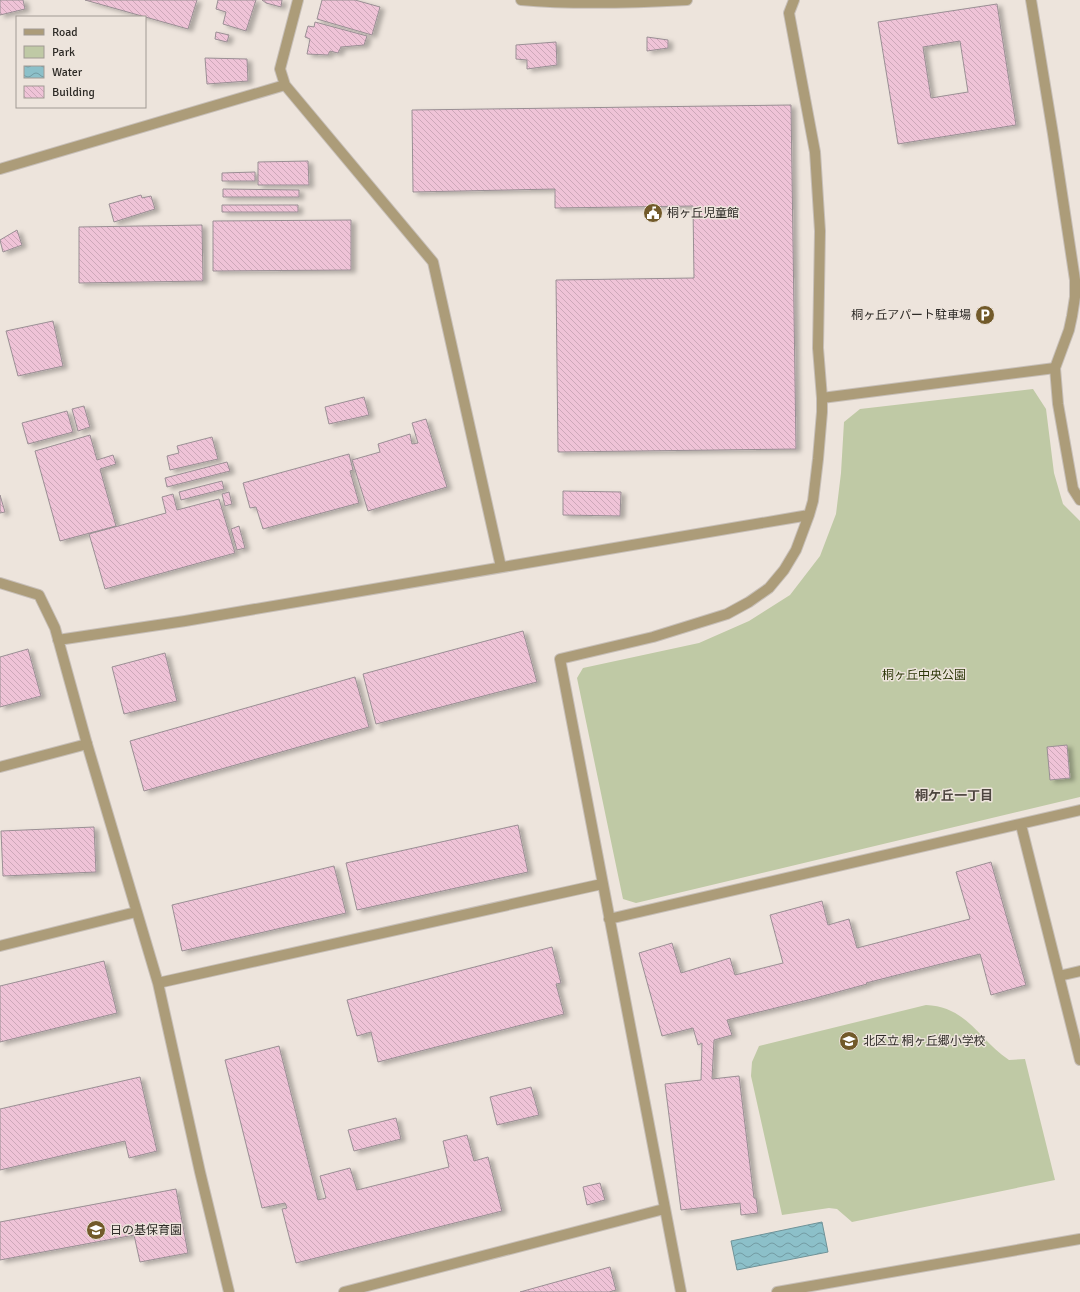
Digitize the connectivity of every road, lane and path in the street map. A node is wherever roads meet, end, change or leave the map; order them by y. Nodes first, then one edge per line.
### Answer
1 (298, 0) edge
2 (521, 0) edge
3 (687, 0) edge
4 (794, 0) edge
5 (1031, 0) edge
6 (285, 85) junction
7 (0, 169) edge
8 (1055, 368) junction
9 (822, 398) junction
10 (1080, 500) edge
11 (808, 515) junction
12 (501, 567) junction
13 (0, 583) edge
14 (58, 640) junction
15 (87, 744) junction
16 (0, 767) edge
17 (1080, 810) edge
18 (1021, 825) junction
19 (602, 884) junction
20 (136, 912) junction
21 (609, 919) junction
22 (0, 946) edge
23 (1080, 971) edge
24 (1059, 976) junction
25 (158, 984) junction
26 (1080, 1060) edge
27 (664, 1209) junction
28 (1080, 1239) edge
29 (363, 1290) edge
30 (229, 1292) edge
31 (344, 1292) edge
32 (681, 1292) edge
33 (777, 1292) edge

1 - 6 street
2 - 3 street
4 - 9 street
5 - 8 street
6 - 7 street
6 - 12 street
8 - 9 street
8 - 10 street
9 - 11 street
11 - 12 street
11 - 19 street
12 - 14 street
13 - 14 street
14 - 15 street
15 - 16 street
15 - 20 street
17 - 18 street
18 - 21 street
18 - 24 street
19 - 21 street
19 - 25 street
20 - 22 street
20 - 25 street
21 - 27 street
23 - 24 street
24 - 26 street
25 - 30 street
27 - 29 street
27 - 32 street
28 - 33 street
29 - 31 street

